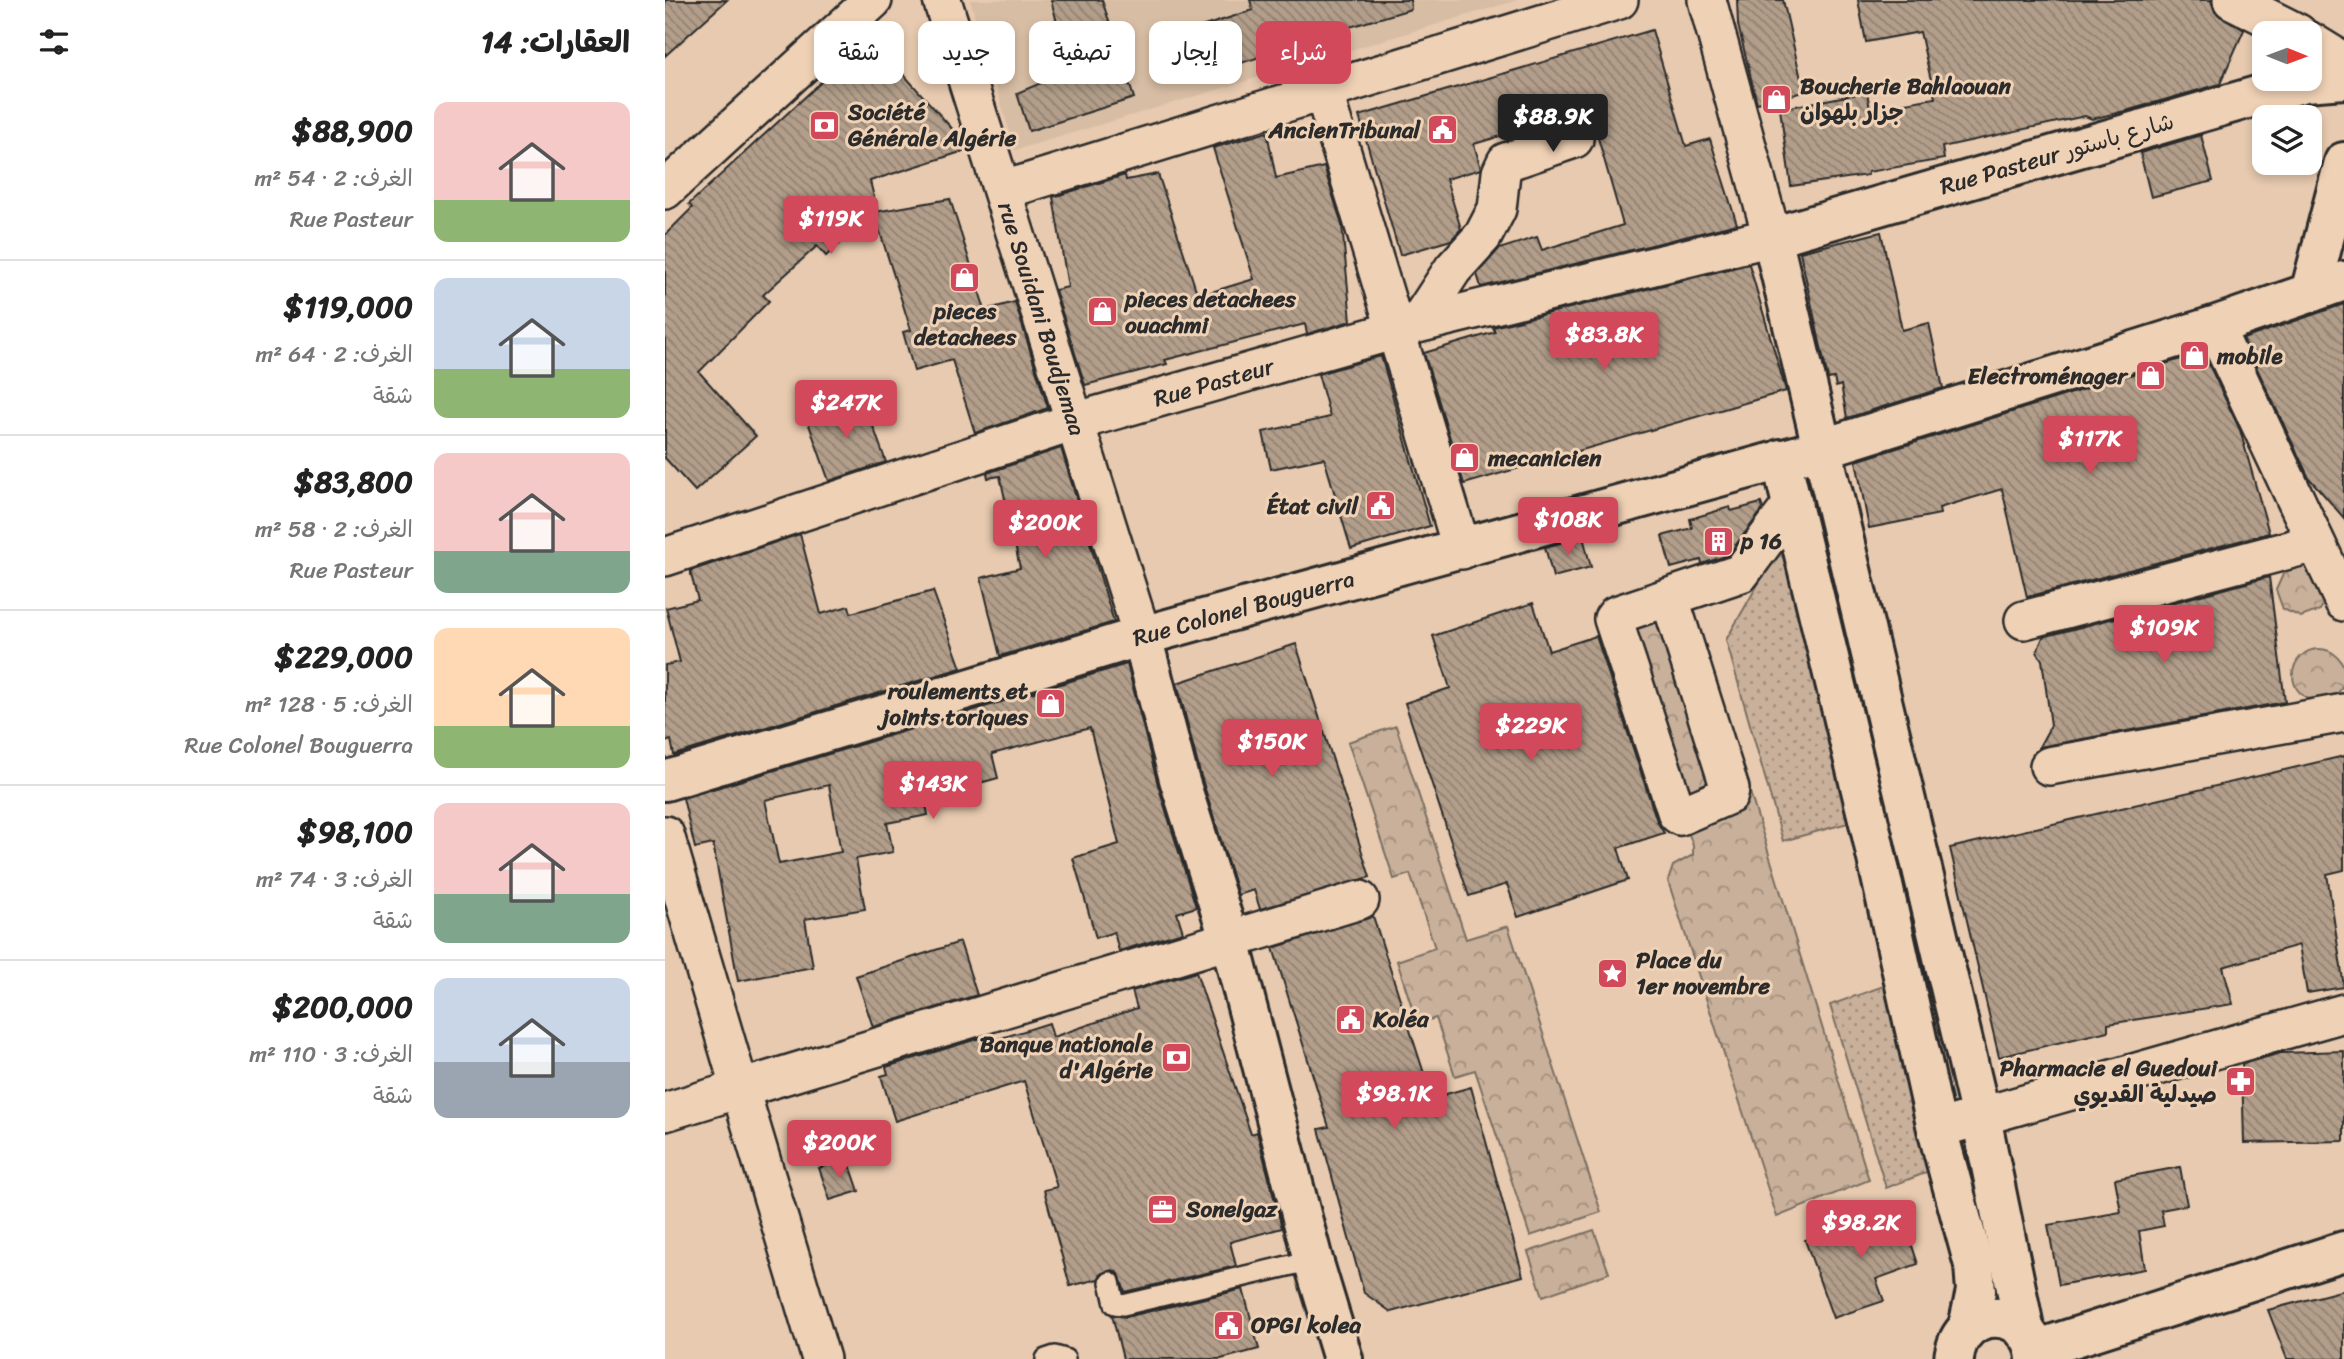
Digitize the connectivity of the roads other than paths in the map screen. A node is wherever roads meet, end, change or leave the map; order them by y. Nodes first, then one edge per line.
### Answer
1 (873, 0) edge
2 (942, 0) edge
3 (1619, 0) edge
4 (1707, 0) edge
5 (2232, 0) edge
6 (2274, 21) edge
7 (2322, 48) edge
8 (2344, 62) edge
9 (2344, 79) edge
10 (1323, 90) junction
11 (1574, 139) dead end
12 (2344, 162) edge
13 (665, 190) edge
14 (1004, 190) junction
15 (1772, 237) junction
16 (2327, 287) edge
17 (2214, 326) junction
18 (1407, 327) junction
19 (1074, 422) junction
20 (1824, 448) junction
21 (1781, 459) junction
22 (1793, 503) junction
23 (2315, 543) junction
24 (1462, 550) junction
25 (665, 557) edge
26 (1670, 599) junction
27 (2344, 602) edge
28 (2024, 620) dead end
29 (1142, 636) junction
30 (2344, 713) edge
31 (2049, 766) dead end
32 (665, 781) edge
33 (665, 835) edge
34 (1360, 900) dead end
35 (1230, 941) junction
36 (2344, 1013) edge
37 (740, 1089) junction
38 (665, 1112) edge
39 (1982, 1116) junction
40 (1937, 1129) junction
41 (2344, 1251) edge
42 (1313, 1260) junction
43 (1110, 1282) dead end
44 (1961, 1343) edge
45 (2032, 1347) edge
46 (821, 1359) edge
47 (1046, 1359) edge
48 (1065, 1359) edge
49 (1343, 1359) edge

1 - 13 street
2 - 14 street, rue Souidani Boudjemaa
3 - 10 street
4 - 15 street
5 - 6 street
7 - 8 street
9 - 15 main road, Rue Pasteur شارع باستور
10 - 14 street
10 - 18 street
11 - 18 street
12 - 16 main road
14 - 19 street, rue Souidani Boudjemaa
15 - 18 street, Rue Pasteur
15 - 20 main road
16 - 17 main road, Rue Colonel Bouguerra
17 - 20 main road, Rue Colonel Bouguerra
17 - 23 street
18 - 19 street, Rue Pasteur
18 - 24 street
19 - 25 street, Rue Pasteur
19 - 29 street, rue Souidani Boudjemaa
20 - 21 main road, Rue Colonel Bouguerra
20 - 39 main road
21 - 22 main road
21 - 24 main road, Rue Colonel Bouguerra
22 - 26 street
22 - 40 main road
23 - 27 street
23 - 28 street
24 - 29 main road, Rue Colonel Bouguerra
26 - 26 street
29 - 32 main road, Rue Colonel Bouguerra
29 - 35 main road
30 - 31 street
33 - 37 street
34 - 35 street
35 - 37 street
35 - 42 main road
36 - 39 street
37 - 38 street
37 - 46 street
39 - 40 street
39 - 45 main road
40 - 44 main road
41 - 45 main road
42 - 43 lane
42 - 49 main road
44 - 45 main road
47 - 48 lane

